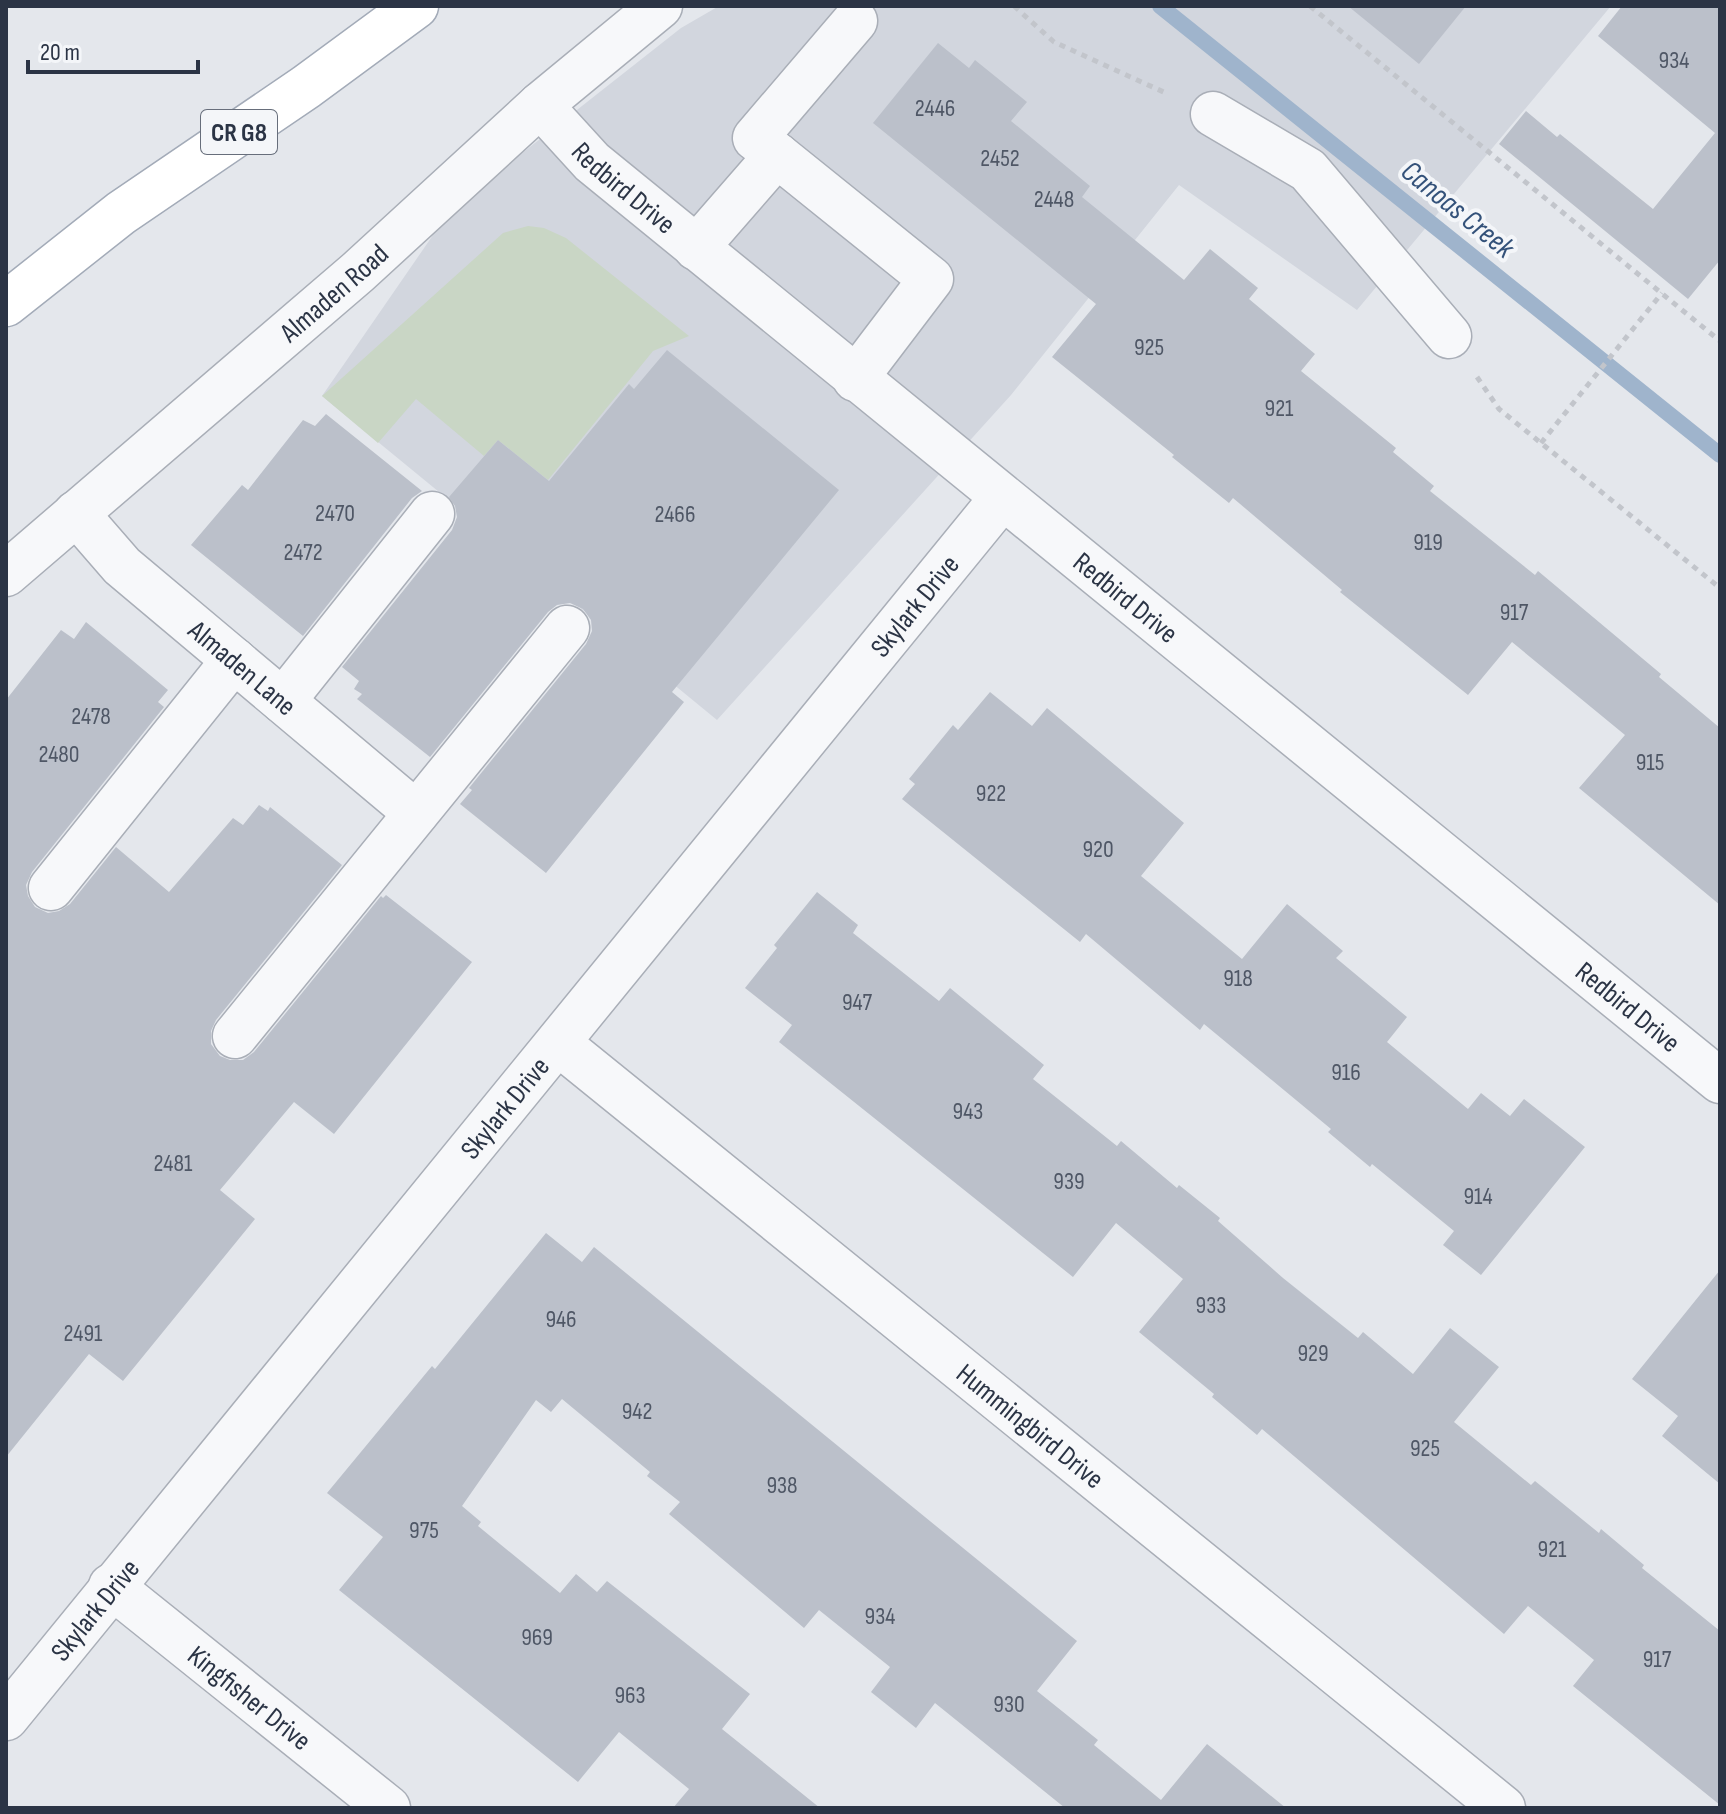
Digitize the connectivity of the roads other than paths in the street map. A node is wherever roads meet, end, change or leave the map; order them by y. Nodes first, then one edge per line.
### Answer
1 (416, 6) edge
2 (660, 6) edge
3 (855, 21) dead end
4 (540, 105) junction
5 (1213, 114) road end
6 (777, 155) junction
7 (696, 248) junction
8 (6, 304) edge
9 (1449, 336) road end
10 (855, 379) junction
11 (1002, 498) junction
12 (76, 513) junction
13 (432, 514) dead end
14 (6, 574) edge
15 (567, 628) dead end
16 (234, 660) junction
17 (283, 701) junction
18 (416, 813) junction
19 (51, 888) dead end
20 (235, 1036) dead end
21 (558, 1043) junction
22 (1720, 1081) edge
23 (111, 1586) junction
24 (6, 1718) edge
25 (388, 1808) edge
26 (1503, 1808) edge

1 - 8 main road, CR G8
2 - 4 street, Almaden Road
3 - 6 street
4 - 7 street, Redbird Drive
4 - 12 street, Almaden Road
5 - 9 street
6 - 7 street
6 - 10 street
7 - 10 street, Redbird Drive
10 - 11 street, Redbird Drive
11 - 21 street, Skylark Drive
11 - 22 street, Redbird Drive
12 - 14 street, Almaden Road
12 - 16 street, Almaden Lane
13 - 17 street
15 - 18 street
16 - 17 street, Almaden Lane
16 - 19 street
17 - 18 street, Almaden Lane
18 - 20 street
21 - 23 street, Skylark Drive
21 - 26 street, Hummingbird Drive
23 - 24 street, Skylark Drive
23 - 25 street, Kingfisher Drive

